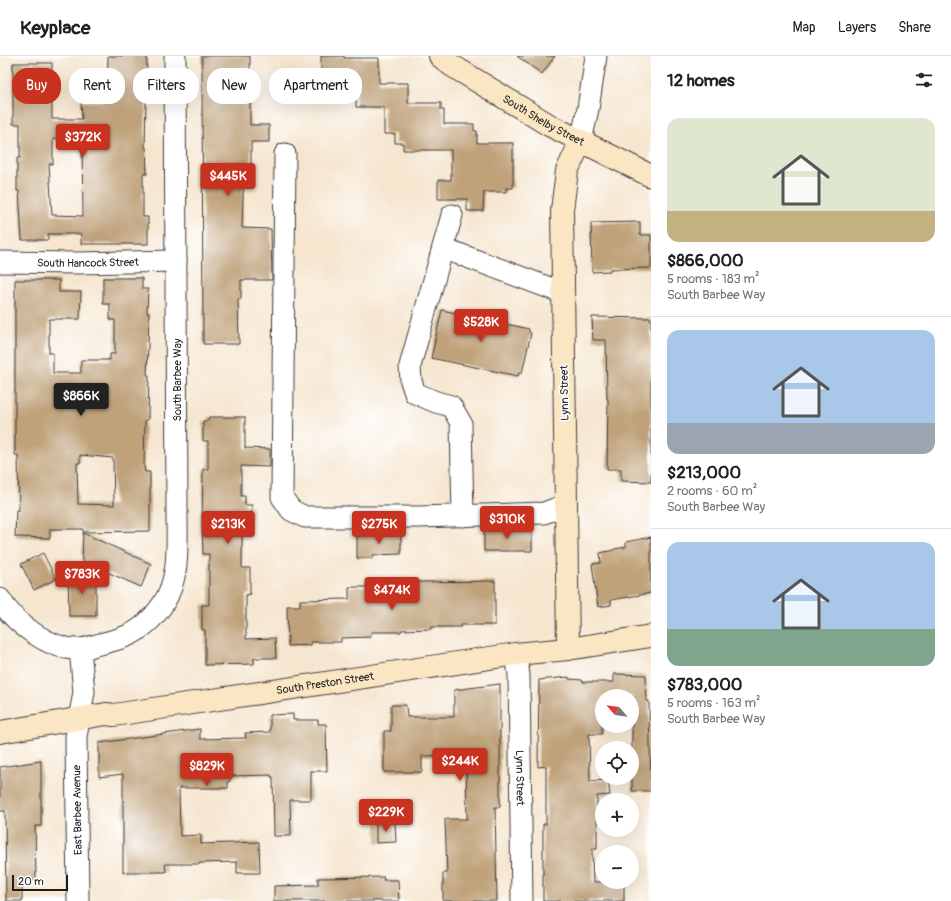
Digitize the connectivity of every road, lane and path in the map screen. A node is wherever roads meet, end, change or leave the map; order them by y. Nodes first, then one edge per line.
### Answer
1 (175, 56) edge
2 (440, 56) edge
3 (596, 56) edge
4 (581, 141) junction
5 (285, 154) dead end
6 (651, 176) edge
7 (452, 215) dead end
8 (443, 248) junction
9 (176, 261) junction
10 (0, 262) edge
11 (563, 293) junction
12 (565, 505) junction
13 (463, 516) junction
14 (0, 600) edge
15 (651, 636) edge
16 (80, 649) junction
17 (568, 649) junction
18 (516, 654) junction
19 (79, 719) junction
20 (0, 732) edge
21 (78, 901) edge
22 (522, 901) edge

1 - 9 street, South Barbee Way
2 - 4 main road, South Shelby Street
3 - 4 street
4 - 6 main road, South Shelby Street
4 - 11 main road, Lynn Street
5 - 13 street
7 - 8 street
8 - 11 street
8 - 13 street
9 - 10 street, South Hancock Street
9 - 16 street, South Barbee Way
11 - 12 main road, Lynn Street
12 - 13 street
12 - 17 main road, Lynn Street
14 - 16 street
15 - 17 main road, South Preston Street
16 - 19 street, East Barbee Avenue
17 - 18 main road, South Preston Street
18 - 19 main road, South Preston Street
18 - 22 street, Lynn Street
19 - 20 main road, South Preston Street
19 - 21 street, East Barbee Avenue

